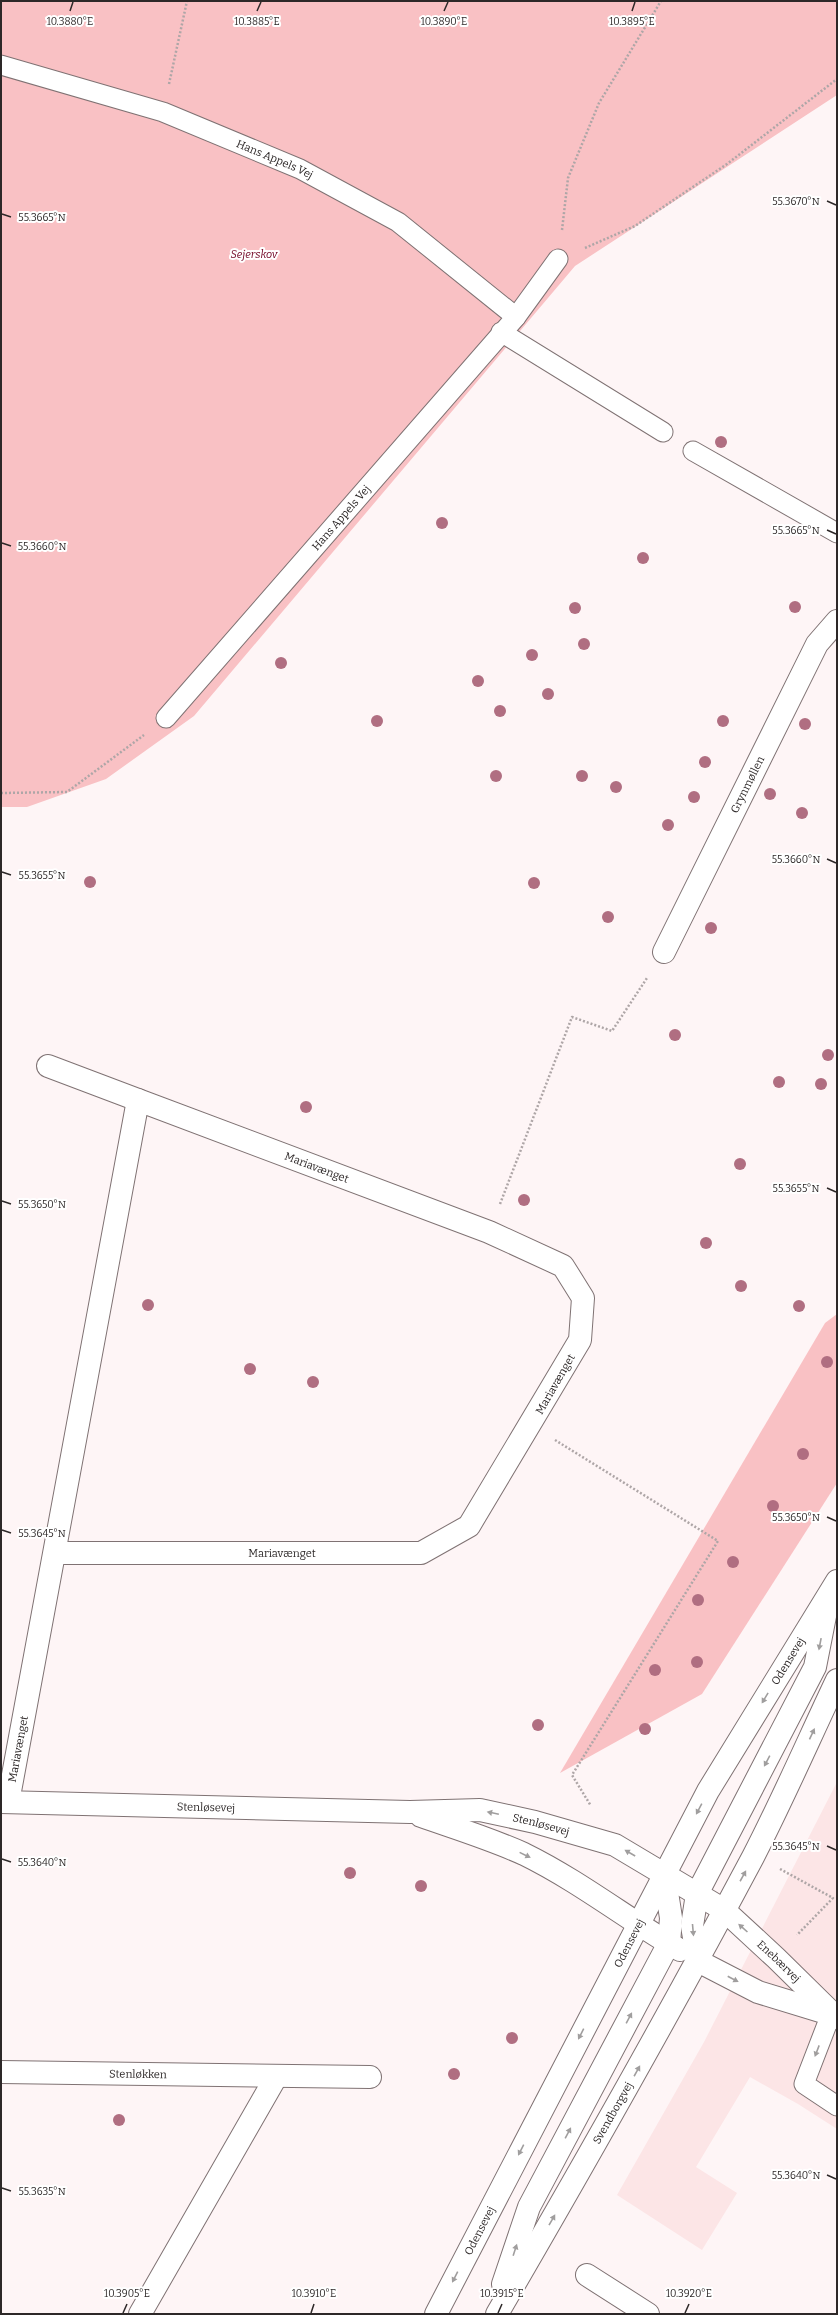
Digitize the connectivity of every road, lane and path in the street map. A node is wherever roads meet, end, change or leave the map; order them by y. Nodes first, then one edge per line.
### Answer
1 (187, 1) edge
2 (661, 1) edge
3 (1, 65) edge
4 (837, 80) edge
5 (163, 112) junction
6 (558, 259) junction
7 (516, 317) junction
8 (502, 332) junction
9 (663, 432) dead end
10 (693, 451) dead end
11 (837, 533) edge
12 (837, 621) edge
13 (166, 718) joint
14 (1, 794) edge
15 (664, 952) joint
16 (48, 1066) dead end
17 (138, 1100) junction
18 (489, 1232) junction
19 (531, 1425) junction
20 (55, 1553) junction
21 (834, 1586) edge
22 (837, 1680) edge
23 (5, 1802) edge
24 (410, 1812) junction
25 (615, 1844) junction
26 (754, 1855) junction
27 (664, 1873) junction
28 (697, 1894) junction
29 (724, 1910) junction
30 (638, 1925) junction
31 (669, 1943) junction
32 (776, 1958) junction
33 (698, 1961) junction
34 (834, 2016) edge
35 (1, 2072) edge
36 (276, 2077) junction
37 (370, 2077) dead end
38 (837, 2106) edge
39 (587, 2275) dead end
40 (140, 2314) edge
41 (436, 2314) edge
42 (494, 2314) edge
43 (497, 2314) edge
44 (648, 2314) edge

1 - 5 path
2 - 6 path
3 - 5 lane, Hans Appels Vej
4 - 6 path
5 - 7 lane, Hans Appels Vej
6 - 7 lane, Hans Appels Vej
7 - 8 lane, Hans Appels Vej
8 - 9 lane
8 - 13 lane, Hans Appels Vej
10 - 11 lane
12 - 15 street, Grynmøllen
13 - 14 path
15 - 18 path
16 - 17 street, Mariavænget
17 - 18 street, Mariavænget
17 - 20 street, Mariavænget
18 - 19 street, Mariavænget
19 - 20 street, Mariavænget
19 - 25 path
20 - 23 street, Mariavænget
21 -> 27 street, Odensevej
21 -> 28 street
26 -> 22 street
23 - 24 street, Stenløsevej
25 -> 24 street, Stenløsevej
24 -> 30 street, Stenløsevej
27 -> 25 street, Stenløsevej
29 -> 26 street
26 - 32 path
27 - 28 street, Stenløsevej
27 - 30 street, Odensevej
27 - 31 street
28 - 29 street, Enebærvej
28 -> 33 street
32 -> 29 street, Enebærvej
29 - 33 street, Svendborgvej
30 - 31 street, Stenløsevej
30 -> 41 street, Odensevej
31 - 33 street, Stenløsevej
42 -> 31 street
32 - 34 street, Enebærvej
33 -> 34 street
43 -> 33 street, Svendborgvej
34 -> 38 lane
35 - 36 street, Stenløkken
36 - 37 street, Stenløkken
36 - 40 street
39 - 44 street

